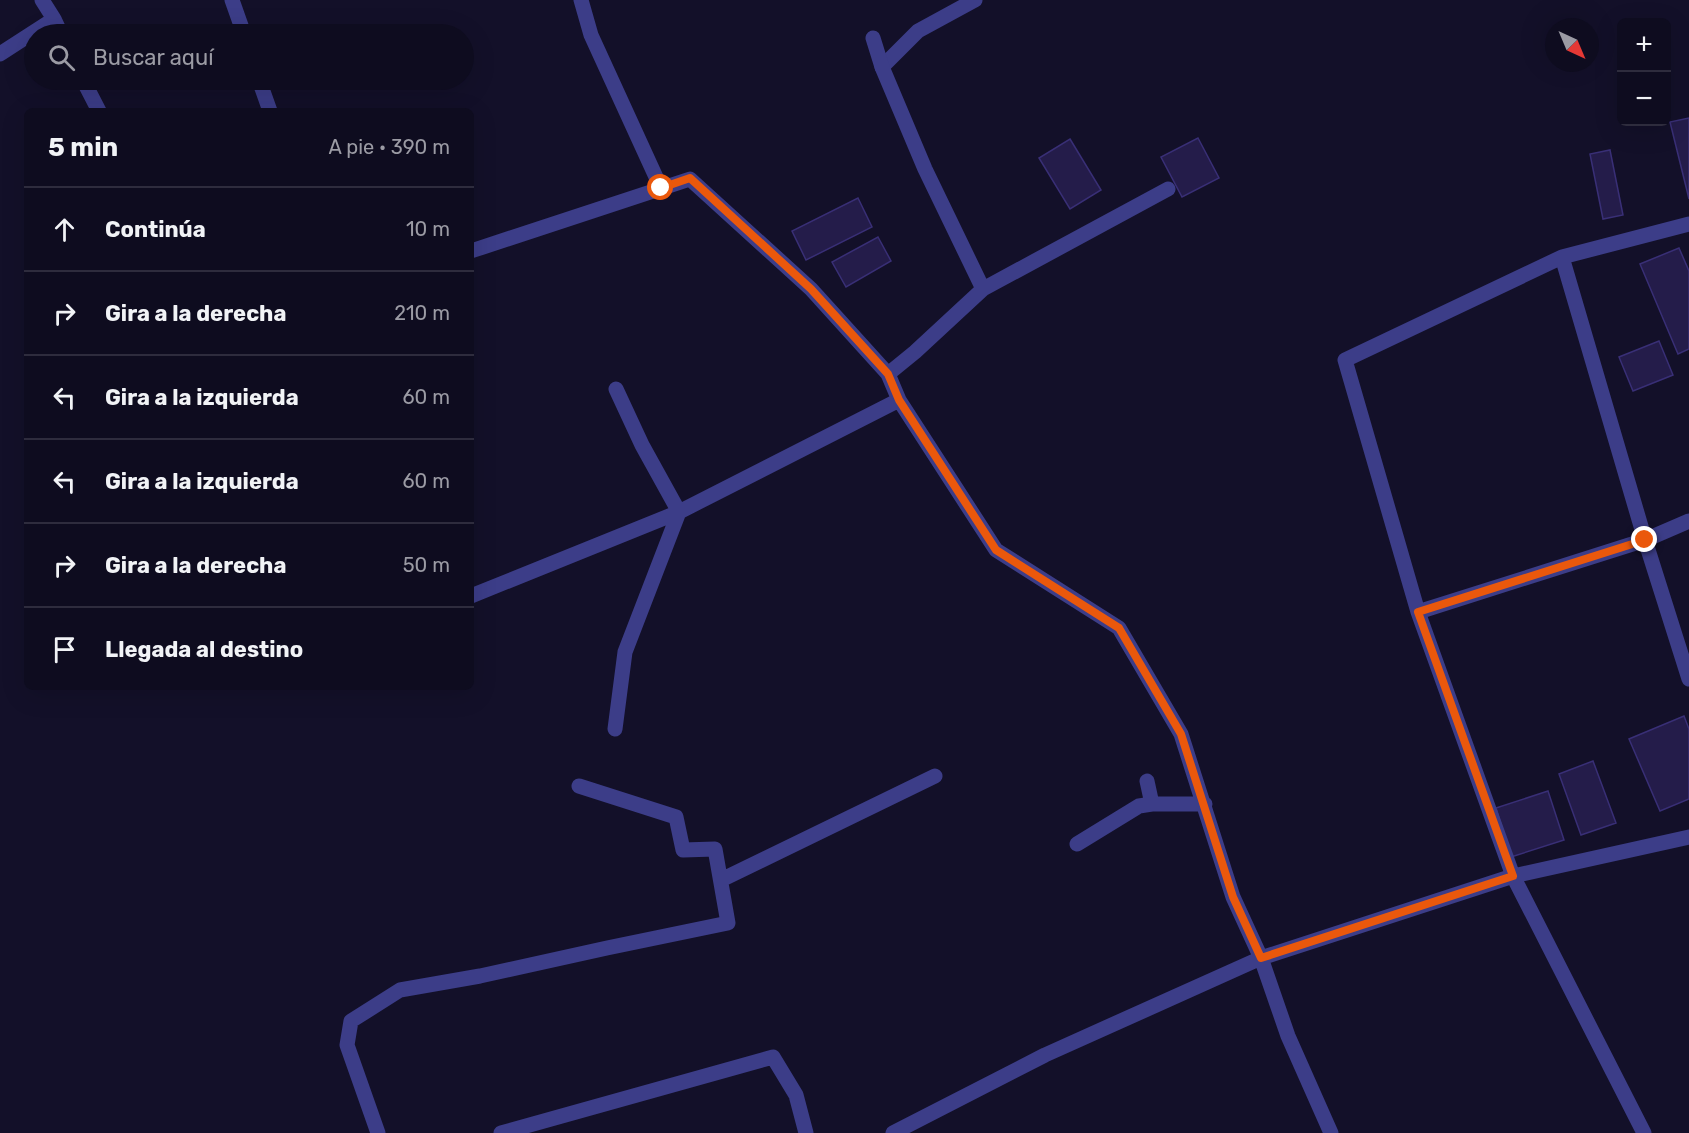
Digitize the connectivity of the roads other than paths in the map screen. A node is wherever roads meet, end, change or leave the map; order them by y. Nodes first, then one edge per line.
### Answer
1 (42, 0) edge
2 (232, 0) edge
3 (581, 0) edge
4 (975, 0) edge
5 (54, 19) junction
6 (46, 24) edge
7 (56, 24) edge
8 (240, 24) edge
9 (24, 38) edge
10 (873, 38) dead end
11 (0, 54) edge
12 (882, 67) junction
13 (89, 90) edge
14 (263, 90) edge
15 (98, 108) edge
16 (269, 108) edge
17 (661, 188) junction
18 (1168, 189) dead end
19 (1689, 224) edge
20 (474, 250) edge
21 (1562, 256) junction
22 (983, 289) junction
23 (888, 374) junction
24 (616, 389) dead end
25 (899, 400) junction
26 (679, 512) junction
27 (1689, 521) edge
28 (1645, 540) junction
29 (474, 595) edge
30 (1418, 612) junction
31 (1689, 679) edge
32 (615, 729) dead end
33 (935, 776) dead end
34 (1147, 781) dead end
35 (579, 786) dead end
36 (1152, 804) junction
37 (1204, 804) junction
38 (1689, 837) edge
39 (1077, 844) dead end
40 (1513, 876) junction
41 (721, 880) junction
42 (1261, 958) junction
43 (378, 1133) edge
44 (501, 1133) edge
45 (806, 1133) edge
46 (893, 1133) edge
47 (1330, 1133) edge
48 (1644, 1133) edge

1 - 5 street
2 - 8 street
3 - 17 street
4 - 12 street
5 - 6 street
5 - 7 street
9 - 11 street
10 - 12 street
12 - 22 street
13 - 15 street
14 - 16 street
17 - 20 street
17 - 23 street
18 - 22 street
19 - 21 street
21 - 28 street
21 - 30 street
22 - 23 street
23 - 25 street
24 - 26 street
25 - 26 street
25 - 37 street
26 - 29 street
26 - 32 street
27 - 28 street
28 - 30 street
28 - 31 street
30 - 40 street
33 - 41 street
34 - 36 street
35 - 41 street
36 - 37 street
36 - 39 street
37 - 42 street
38 - 40 street
40 - 42 street
40 - 48 street
41 - 43 street
42 - 46 street
42 - 47 street
44 - 45 street

